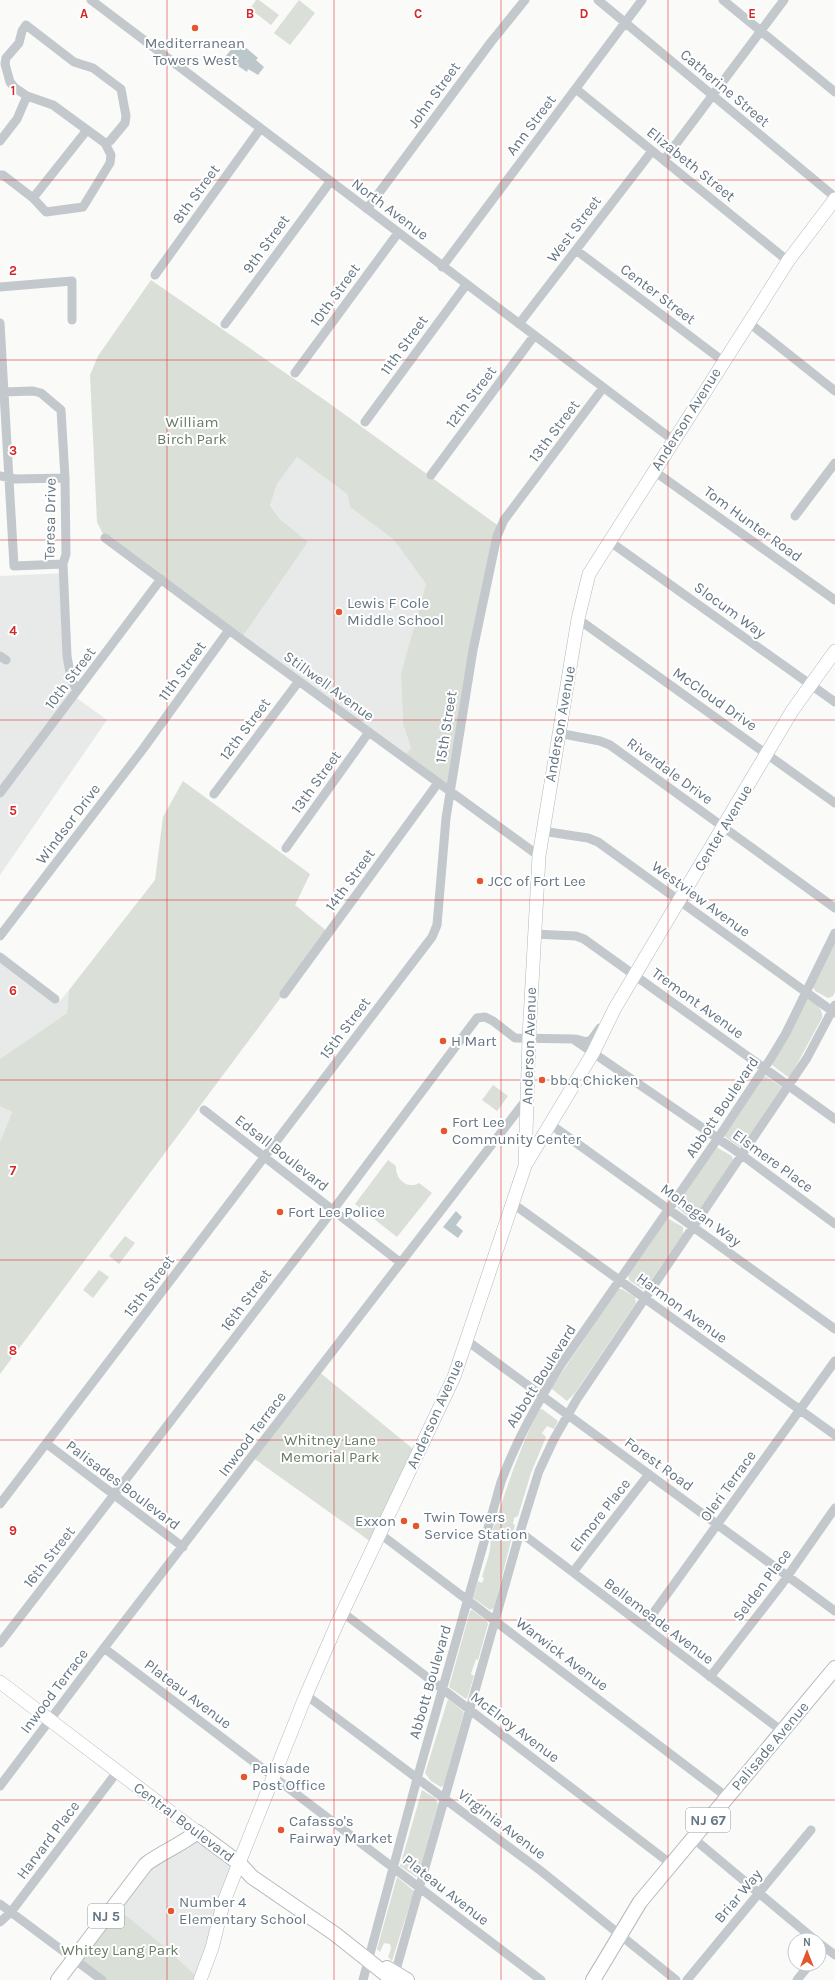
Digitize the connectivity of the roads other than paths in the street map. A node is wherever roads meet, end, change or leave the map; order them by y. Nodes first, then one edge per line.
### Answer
1 (90, 0) edge
2 (525, 0) edge
3 (598, 0) edge
4 (642, 0) edge
5 (723, 0) edge
6 (784, 0) edge
7 (625, 23) junction
8 (760, 32) junction
9 (3, 60) edge
10 (576, 88) junction
11 (835, 92) edge
12 (27, 96) junction
13 (713, 96) junction
14 (260, 129) junction
15 (87, 130) junction
16 (0, 141) edge
17 (105, 143) junction
18 (652, 151) junction
19 (664, 160) junction
20 (0, 175) edge
21 (330, 182) junction
22 (33, 198) junction
23 (835, 198) edge
24 (367, 209) junction
25 (398, 233) junction
26 (576, 250) junction
27 (788, 261) junction
28 (442, 267) junction
29 (155, 275) dead end
30 (466, 285) junction
31 (0, 287) edge
32 (72, 320) dead end
33 (748, 322) junction
34 (0, 324) edge
35 (225, 324) dead end
36 (519, 324) junction
37 (534, 336) junction
38 (723, 361) junction
39 (296, 373) dead end
40 (603, 388) junction
41 (835, 391) edge
42 (3, 392) junction
43 (365, 422) dead end
44 (673, 440) junction
45 (835, 463) edge
46 (654, 471) junction
47 (431, 475) dead end
48 (4, 477) edge
49 (65, 478) junction
50 (527, 490) joint
51 (794, 516) dead end
52 (105, 538) dead end
53 (609, 541) junction
54 (63, 564) junction
55 (161, 579) junction
56 (835, 600) edge
57 (578, 619) junction
58 (229, 630) junction
59 (835, 651) edge
60 (299, 681) junction
61 (811, 685) junction
62 (78, 691) junction
63 (835, 702) edge
64 (158, 729) joint
65 (369, 732) junction
66 (558, 733) junction
67 (767, 754) junction
68 (438, 783) junction
69 (450, 791) junction
70 (0, 793) edge
71 (214, 794) dead end
72 (835, 803) edge
73 (723, 827) junction
74 (542, 831) junction
75 (286, 848) dead end
76 (538, 856) junction
77 (680, 900) junction
78 (835, 908) edge
79 (835, 933) edge
80 (534, 934) junction
81 (0, 936) edge
82 (0, 957) edge
83 (636, 975) junction
84 (806, 992) junction
85 (284, 994) dead end
86 (55, 999) dead end
87 (616, 1008) junction
88 (834, 1009) edge
89 (529, 1038) junction
90 (573, 1039) junction
91 (593, 1053) junction
92 (764, 1069) junction
93 (789, 1086) junction
94 (526, 1100) junction
95 (204, 1110) dead end
96 (835, 1119) edge
97 (550, 1124) junction
98 (718, 1138) junction
99 (742, 1155) junction
100 (265, 1157) junction
101 (525, 1166) junction
102 (512, 1204) junction
103 (333, 1210) junction
104 (668, 1210) junction
105 (835, 1224) edge
106 (693, 1227) junction
107 (401, 1262) junction
108 (620, 1280) junction
109 (644, 1299) junction
110 (835, 1329) edge
111 (466, 1340) junction
112 (835, 1362) edge
113 (542, 1396) junction
114 (800, 1411) junction
115 (568, 1415) junction
116 (835, 1435) edge
117 (46, 1444) junction
118 (649, 1474) junction
119 (115, 1496) junction
120 (0, 1504) edge
121 (835, 1508) edge
122 (717, 1524) junction
123 (520, 1532) junction
124 (379, 1533) junction
125 (183, 1547) junction
126 (573, 1572) junction
127 (788, 1576) junction
128 (468, 1600) junction
129 (835, 1611) edge
130 (342, 1612) junction
131 (494, 1620) junction
132 (644, 1626) junction
133 (0, 1643) edge
134 (104, 1648) junction
135 (835, 1668) edge
136 (710, 1677) junction
137 (0, 1682) edge
138 (443, 1689) junction
139 (306, 1696) junction
140 (469, 1709) junction
141 (50, 1720) junction
142 (782, 1731) junction
143 (117, 1772) junction
144 (273, 1776) junction
145 (417, 1779) junction
146 (0, 1786) edge
147 (727, 1797) junction
148 (444, 1799) junction
149 (811, 1830) dead end
150 (197, 1832) junction
151 (693, 1838) junction
152 (239, 1863) junction
153 (672, 1864) junction
154 (393, 1867) junction
155 (420, 1888) junction
156 (758, 1893) junction
157 (0, 1904) edge
158 (11, 1912) junction
159 (0, 1922) edge
160 (805, 1932) edge
161 (620, 1934) junction
162 (74, 1959) junction
163 (370, 1960) junction
164 (804, 1972) edge
165 (394, 1977) edge
166 (591, 1978) edge
167 (58, 1980) edge
168 (102, 1980) edge
169 (200, 1980) edge
170 (364, 1980) edge
171 (407, 1980) edge
172 (541, 1980) edge
173 (676, 1980) edge
174 (686, 1980) edge
175 (797, 1980) edge

1 - 14 street, North Avenue
2 - 24 street, John Street
3 - 7 street, Catherine Street
4 - 7 street, Ann Street
5 - 8 street
6 - 8 street
7 - 10 street, Ann Street
7 - 13 street, Catherine Street
8 - 11 street
8 - 13 street
9 - 12 street
9 - 17 street
10 - 18 street, Elizabeth Street
10 - 28 street, Ann Street
12 - 15 street
12 - 16 street
13 - 19 street
13 - 23 street, Catherine Street
14 - 21 street, North Avenue
14 - 29 street, 8th Street
15 - 17 street
15 - 22 street
17 - 22 street
18 - 19 street, Elizabeth Street
18 - 26 street, West Street
19 - 27 street, Elizabeth Street
20 - 22 street
21 - 24 street, North Avenue
21 - 35 street, 9th Street
23 - 27 main road, Anderson Avenue
24 - 25 street, North Avenue
25 - 28 street, North Avenue
25 - 39 street, 10th Street
26 - 36 street, West Street
26 - 38 street, Center Street
27 - 33 main road, Anderson Avenue
28 - 30 street, North Avenue
30 - 36 street, North Avenue
30 - 43 street, 11th Street
31 - 32 street
33 - 38 main road, Anderson Avenue
33 - 41 street
34 - 42 street
36 - 37 street, North Avenue
37 - 40 street, North Avenue
37 - 47 street, 12th Street
38 - 44 main road, Anderson Avenue
40 - 44 street, North Avenue
40 - 50 street, 13th Street
42 - 48 street
42 - 49 street, Teresa Drive
44 - 46 main road, Anderson Avenue
45 - 51 street
46 - 53 main road, Anderson Avenue
46 - 56 street, Tom Hunter Road
48 - 49 street
48 - 54 street
49 - 54 street, Teresa Drive
50 - 69 street, 15th Street
52 - 55 street, Stillwell Avenue
53 - 57 main road, Anderson Avenue
53 - 61 street, Slocum Way
54 - 62 street, Teresa Drive
55 - 58 street, Stillwell Avenue
55 - 62 street, 10th Street
57 - 66 main road, Anderson Avenue
57 - 67 street, McCloud Drive
58 - 60 street, Stillwell Avenue
58 - 64 street, 11th Street
59 - 61 main road, Center Avenue
60 - 65 street, Stillwell Avenue
60 - 71 street, 12th Street
61 - 63 street, Slocum Way
61 - 67 main road, Center Avenue
62 - 70 street, 10th Street
64 - 81 street, Windsor Drive
65 - 68 street, Stillwell Avenue
65 - 75 street, 13th Street
66 - 73 street, Riverdale Drive
66 - 74 main road, Anderson Avenue
67 - 72 street, McCloud Drive
67 - 73 main road, Center Avenue
68 - 69 street, Stillwell Avenue
68 - 85 street, 14th Street
69 - 76 street, Stillwell Avenue
69 - 100 street, 15th Street
73 - 77 main road, Center Avenue
73 - 78 street, Riverdale Drive
74 - 76 main road, Anderson Avenue
74 - 77 street, Westview Avenue
76 - 80 main road, Anderson Avenue
77 - 83 main road, Center Avenue
77 - 84 street, Westview Avenue
79 - 84 street, Abbott Boulevard
80 - 83 street, Tremont Avenue
80 - 89 main road, Anderson Avenue
82 - 86 street
83 - 87 main road, Center Avenue
83 - 92 street, Tremont Avenue
84 - 88 street, Westview Avenue
84 - 92 street, Abbott Boulevard
87 - 90 street, Center Avenue
87 - 91 main road, Center Avenue
88 - 93 street
89 - 90 street
89 - 94 main road, Anderson Avenue
89 - 103 street, 16th Street
90 - 91 street, Elsmere Place
91 - 97 main road, Center Avenue
91 - 98 street, Elsmere Place
92 - 93 street, Tremont Avenue
92 - 98 street, Abbott Boulevard
93 - 96 street, Tremont Avenue
93 - 99 street
94 - 101 main road, Anderson Avenue
94 - 107 street, Inwood Terrace
95 - 100 street, Edsall Boulevard
97 - 101 main road, Center Avenue
97 - 104 street, Mohegan Way
98 - 99 street, Elsmere Place
98 - 104 street, Abbott Boulevard
99 - 105 street, Elsmere Place
99 - 106 street
100 - 103 street, Edsall Boulevard
100 - 117 street, 15th Street
101 - 102 main road, Anderson Avenue
102 - 108 street, Harmon Avenue
102 - 111 main road, Anderson Avenue
103 - 107 street, Edsall Boulevard
103 - 119 street, 16th Street
104 - 106 street, Mohegan Way
104 - 108 street, Abbott Boulevard
106 - 109 street
106 - 110 street, Mohegan Way
107 - 125 street, Inwood Terrace
108 - 109 street, Harmon Avenue
108 - 113 street, Abbott Boulevard
109 - 114 street, Harmon Avenue
109 - 115 street
111 - 113 street, Forest Road
111 - 124 main road, Anderson Avenue
112 - 114 street, Oleri Terrace
113 - 115 street, Forest Road
113 - 128 street, Abbott Boulevard
114 - 116 street, Harmon Avenue
114 - 122 street, Oleri Terrace
115 - 118 street, Forest Road
115 - 123 street
117 - 119 street, Palisades Boulevard
117 - 120 street, 15th Street
118 - 122 street, Forest Road
118 - 126 street, Elmore Place
119 - 125 street, Palisades Boulevard
119 - 133 street, 16th Street
121 - 127 street, Selden Place
122 - 127 street, Forest Road
122 - 132 street, Oleri Terrace
123 - 126 street, Bellemeade Avenue
123 - 131 street
124 - 128 street, Warwick Avenue
124 - 130 main road, Anderson Avenue
125 - 134 street, Inwood Terrace
126 - 132 street, Bellemeade Avenue
127 - 129 street, Forest Road
127 - 136 street, Selden Place
128 - 131 street, Warwick Avenue
128 - 138 street, Abbott Boulevard
130 - 138 street, McElroy Avenue
130 - 139 main road, Anderson Avenue
131 - 140 street
131 - 147 street, Warwick Avenue
132 - 136 street, Bellemeade Avenue
134 - 141 street, Inwood Terrace
134 - 144 street, Plateau Avenue
135 - 142 main road, Palisade Avenue / NJ 67
136 - 142 street, Bellemeade Avenue
137 - 141 main road, Central Boulevard
138 - 140 street, McElroy Avenue
138 - 145 street, Abbott Boulevard
139 - 144 main road, Anderson Avenue
139 - 145 street, Virginia Avenue
140 - 148 street
140 - 153 street, McElroy Avenue
141 - 143 main road, Central Boulevard
141 - 146 street, Inwood Terrace
142 - 147 main road, Palisade Avenue / NJ 67
143 - 150 main road, Central Boulevard
143 - 158 street, Harvard Place
144 - 152 main road, Anderson Avenue
144 - 154 street, Plateau Avenue
145 - 148 street, Virginia Avenue
145 - 154 street, Abbott Boulevard
147 - 151 main road, Palisade Avenue / NJ 67
148 - 155 street
148 - 161 street, Virginia Avenue
149 - 156 street, Briar Way
150 - 152 main road, Central Boulevard
150 - 162 main road, NJ 5
151 - 153 main road, Palisade Avenue / NJ 67
151 - 156 street
152 - 163 main road, Central Boulevard
152 - 169 main road, Anderson Avenue
153 - 161 main road, Palisade Avenue / NJ 67
154 - 155 street, Plateau Avenue
154 - 163 street, Abbott Boulevard
155 - 165 street
155 - 172 street, Plateau Avenue
156 - 160 street
156 - 174 street, Briar Way
157 - 158 street
158 - 159 street, Harvard Place
158 - 162 street
161 - 166 main road, Palisade Avenue / NJ 67
161 - 173 street, Virginia Avenue
162 - 167 main road, NJ 5
162 - 168 street
163 - 165 main road, Central Boulevard
163 - 170 street, Abbott Boulevard
164 - 175 street
165 - 171 main road, Central Boulevard

